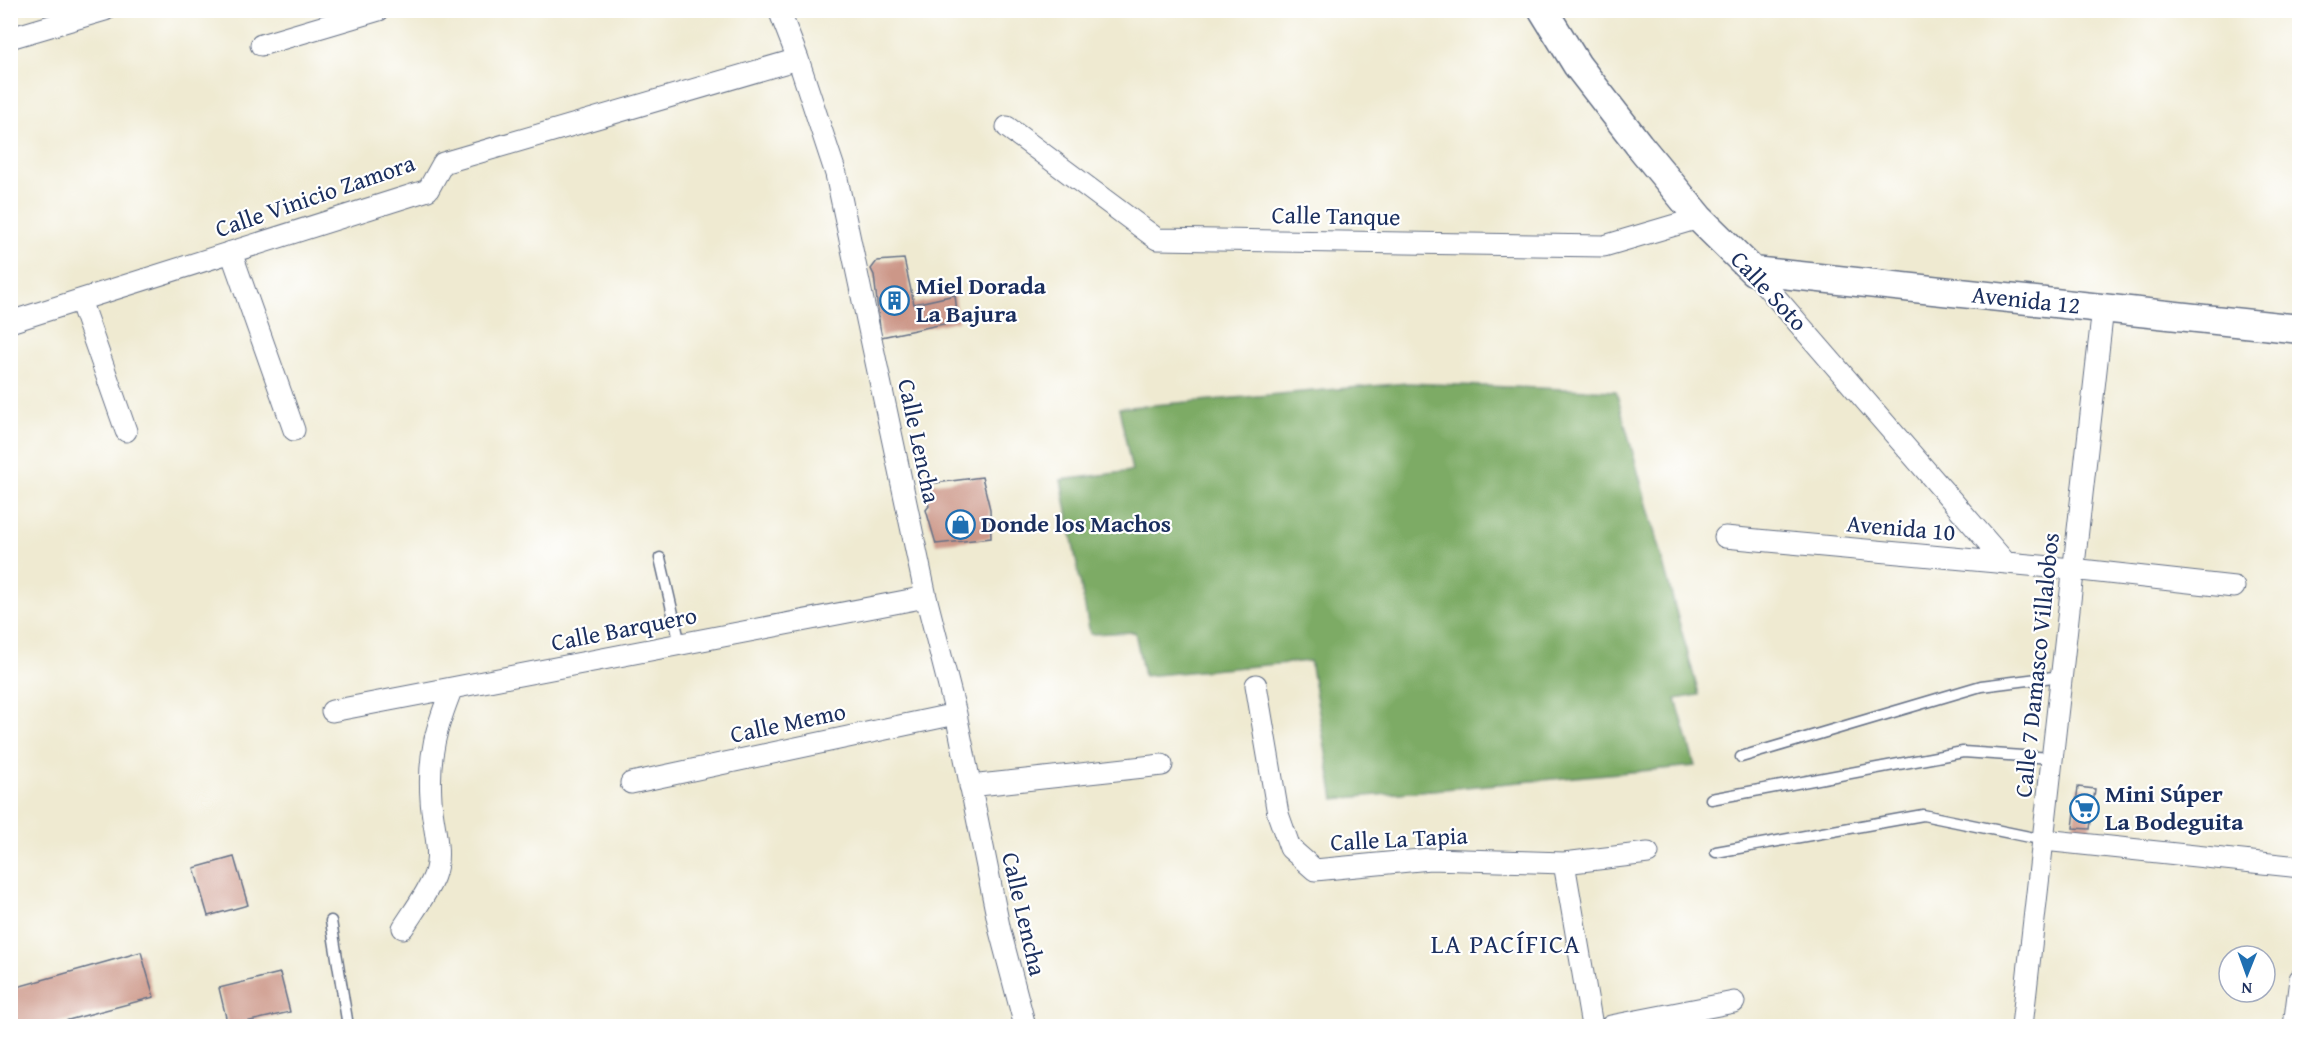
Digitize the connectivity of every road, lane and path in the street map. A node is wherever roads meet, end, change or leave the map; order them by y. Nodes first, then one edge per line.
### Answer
1 (105, 10) edge
2 (379, 10) edge
3 (779, 10) edge
4 (1543, 10) edge
5 (10, 38) edge
6 (261, 45) dead end
7 (798, 59) junction
8 (1007, 127) dead end
9 (1699, 218) junction
10 (231, 252) junction
11 (1753, 271) junction
12 (80, 300) junction
13 (2103, 308) junction
14 (10, 322) edge
15 (2300, 329) edge
16 (126, 430) dead end
17 (294, 430) dead end
18 (1725, 537) dead end
19 (660, 558) dead end
20 (2006, 563) junction
21 (2072, 569) junction
22 (2234, 587) dead end
23 (926, 597) junction
24 (680, 644) junction
25 (2061, 676) junction
26 (1256, 685) dead end
27 (453, 688) junction
28 (332, 711) dead end
29 (956, 714) junction
30 (1741, 758) dead end
31 (2052, 758) junction
32 (1162, 765) dead end
33 (631, 783) dead end
34 (970, 786) junction
35 (1711, 799) dead end
36 (2044, 840) junction
37 (1716, 852) dead end
38 (1648, 853) dead end
39 (1564, 863) junction
40 (2300, 867) edge
41 (331, 921) dead end
42 (403, 928) dead end
43 (2300, 979) edge
44 (1734, 1002) dead end
45 (348, 1026) edge
46 (1025, 1026) edge
47 (1592, 1026) edge
48 (1611, 1026) edge
49 (2022, 1026) edge
50 (2294, 1026) edge

1 - 5 street
2 - 6 street
3 - 7 street, Calle Lencha
4 - 9 street, Calle Soto
7 - 10 street, Calle Vinicio Zamora
7 - 23 street, Calle Lencha
8 - 9 street, Calle Tanque
9 - 11 street, Calle Soto
10 - 12 street, Calle Vinicio Zamora
10 - 17 street
11 - 13 street, Avenida 12
11 - 20 street, Calle Soto
12 - 14 street, Calle Vinicio Zamora
12 - 16 street
13 - 15 street, Avenida 12
13 - 21 street, Calle 7 Damasco Villalobos
18 - 20 street, Avenida 10
19 - 24 lane
20 - 21 street, Avenida 10
21 - 22 street, Avenida 10
21 - 25 street, Calle 7 Damasco Villalobos
23 - 24 street, Calle Barquero
23 - 29 street, Calle Lencha
24 - 27 street, Calle Barquero
25 - 30 lane
25 - 31 street, Calle 7 Damasco Villalobos
26 - 39 street, Calle La Tapia
27 - 28 street, Calle Barquero
27 - 42 street
29 - 33 street, Calle Memo
29 - 34 street, Calle Lencha
31 - 35 lane
31 - 36 street, Calle 7 Damasco Villalobos
32 - 34 street
34 - 46 street, Calle Lencha
36 - 37 lane
36 - 40 street
36 - 49 street, Calle 7 Damasco Villalobos
38 - 39 street, Calle La Tapia
39 - 47 street
41 - 45 lane
43 - 50 street
44 - 48 street

